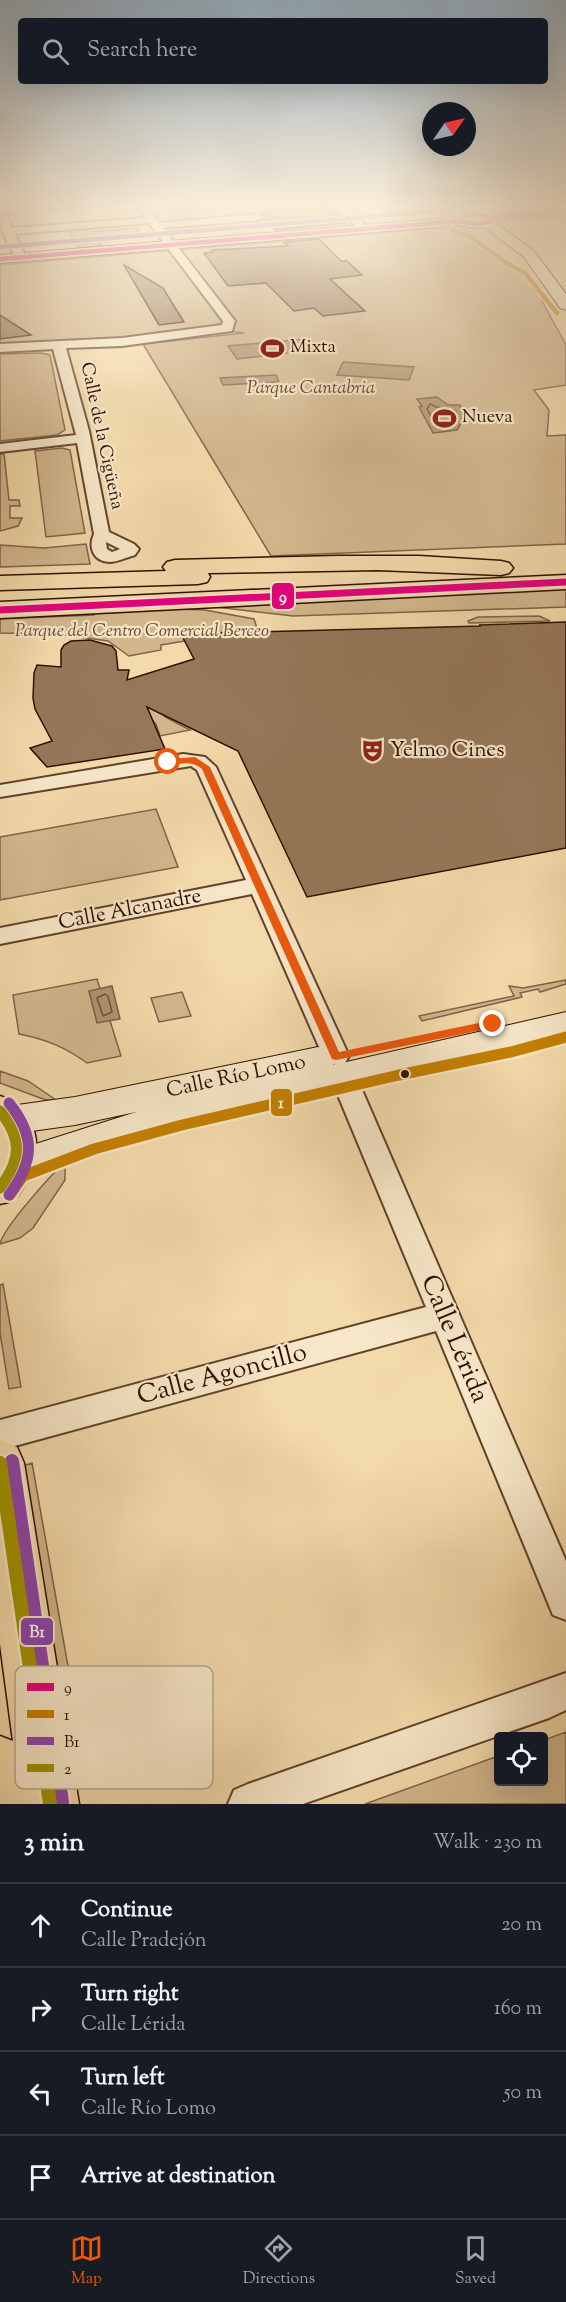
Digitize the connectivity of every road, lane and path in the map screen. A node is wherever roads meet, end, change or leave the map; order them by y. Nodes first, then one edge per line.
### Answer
1 (203, 288) edge
2 (552, 288) edge
3 (566, 305) edge
4 (59, 347) junction
5 (0, 348) edge
6 (83, 438) junction
7 (0, 448) edge
8 (102, 534) dead end
9 (566, 566) edge
10 (506, 568) junction
11 (0, 573) edge
12 (566, 578) edge
13 (566, 582) edge
14 (0, 583) edge
15 (0, 596) edge
16 (0, 610) edge
17 (0, 791) edge
18 (259, 885) junction
19 (0, 936) edge
20 (566, 1004) edge
21 (566, 1025) edge
22 (441, 1044) junction
23 (340, 1066) junction
24 (5, 1116) edge
25 (8, 1177) edge
26 (444, 1316) junction
27 (0, 1435) edge
28 (0, 1463) edge
29 (566, 1602) edge
30 (30, 1666) edge
31 (566, 1691) edge
32 (0, 1764) edge
33 (48, 1789) edge
34 (5, 1804) edge
35 (50, 1804) edge
36 (248, 1804) edge

1 - 4 street
2 - 3 main road
4 - 5 street
4 - 6 street, Calle de la Cigüeña
6 - 7 street
6 - 8 street, Calle de la Cigüeña
9 - 10 main road
10 - 11 main road
10 - 14 main road
12 - 15 main road
13 - 16 main road
17 - 18 street, Calle Lérida
18 - 19 street, Calle Alcanadre
18 - 23 street, Calle Lérida
20 - 22 main road, Calle Río Lomo
21 - 22 main road, Calle Río Lomo
22 - 23 main road, Calle Río Lomo
23 - 24 main road, Calle Río Lomo
23 - 25 main road, Calle Río Lomo
23 - 26 street, Calle Lérida
24 - 25 main road
26 - 27 street, Calle Agoncillo
26 - 29 street, Calle Lérida
28 - 30 main road
31 - 36 street
32 - 34 main road
33 - 35 main road

